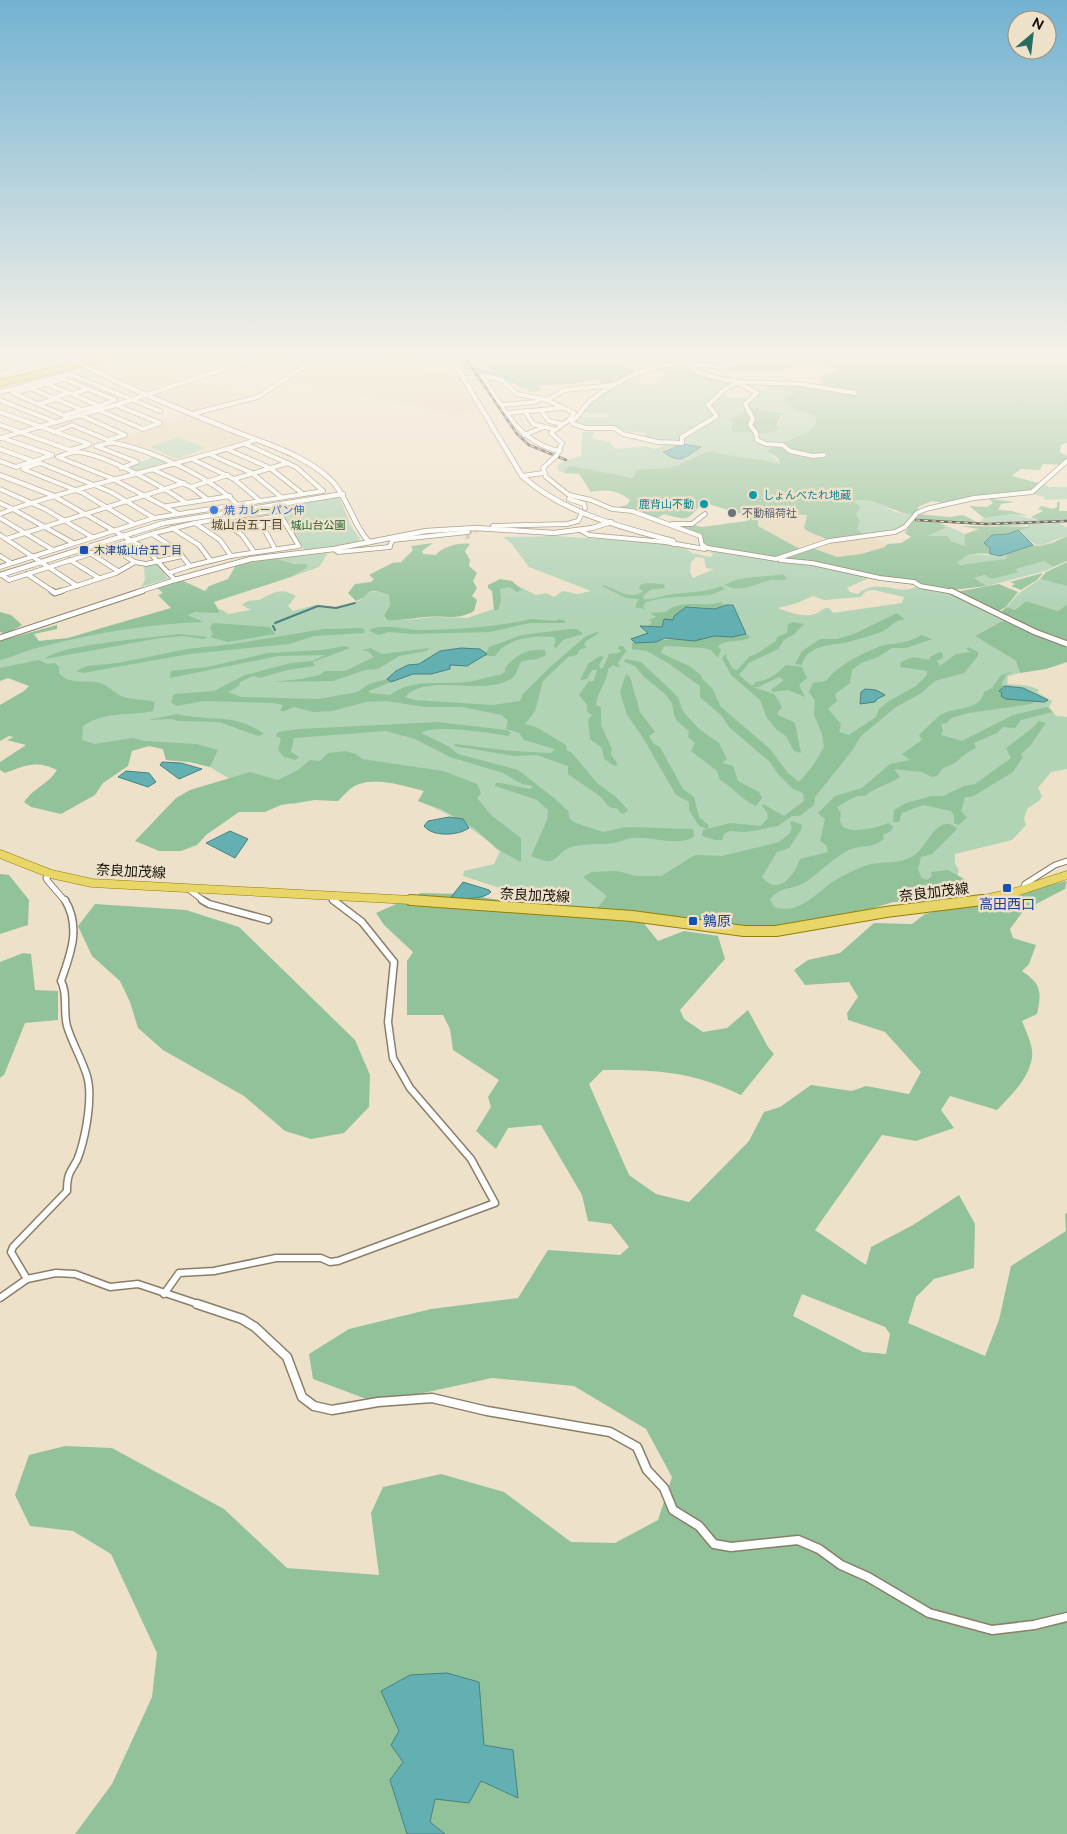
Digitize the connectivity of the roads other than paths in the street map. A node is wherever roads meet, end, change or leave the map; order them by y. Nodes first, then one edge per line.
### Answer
1 (12, 442) edge
2 (46, 442) edge
3 (82, 442) edge
4 (252, 442) edge
5 (259, 442) edge
6 (502, 442) edge
7 (536, 442) edge
8 (560, 442) edge
9 (656, 442) edge
10 (682, 442) edge
11 (761, 442) edge
12 (245, 444) junction
13 (0, 449) edge
14 (229, 450) junction
15 (212, 455) junction
16 (557, 455) junction
17 (824, 455) dead end
18 (194, 460) junction
19 (0, 461) edge
20 (33, 461) junction
21 (288, 463) junction
22 (172, 464) junction
23 (1066, 464) edge
24 (121, 468) junction
25 (270, 468) junction
26 (152, 469) junction
27 (131, 473) junction
28 (252, 473) junction
29 (543, 473) junction
30 (0, 475) edge
31 (228, 476) junction
32 (522, 476) junction
33 (111, 478) junction
34 (234, 479) junction
35 (210, 481) junction
36 (92, 483) junction
37 (184, 483) junction
38 (192, 487) junction
39 (0, 489) edge
40 (72, 489) junction
41 (165, 489) junction
42 (564, 493) junction
43 (303, 494) junction
44 (343, 494) junction
45 (52, 495) junction
46 (145, 496) junction
47 (230, 496) junction
48 (281, 497) junction
49 (207, 499) junction
50 (259, 500) junction
51 (126, 501) junction
52 (32, 502) junction
53 (185, 502) junction
54 (0, 503) edge
55 (237, 503) junction
56 (273, 504) junction
57 (167, 506) junction
58 (108, 507) junction
59 (586, 508) dead end
60 (13, 509) junction
61 (241, 509) junction
62 (277, 510) junction
63 (177, 513) junction
64 (582, 513) dead end
65 (0, 514) edge
66 (87, 514) junction
67 (705, 514) dead end
68 (280, 516) junction
69 (0, 518) edge
70 (154, 518) junction
71 (218, 519) junction
72 (66, 520) junction
73 (284, 522) junction
74 (611, 522) junction
75 (195, 523) junction
76 (134, 524) junction
77 (227, 524) junction
78 (262, 525) junction
79 (670, 525) junction
80 (46, 526) junction
81 (493, 526) dead end
82 (172, 528) junction
83 (236, 529) junction
84 (114, 530) junction
85 (582, 531) junction
86 (26, 533) junction
87 (152, 534) junction
88 (467, 534) tunnel mouth
89 (123, 535) junction
90 (0, 536) edge
91 (92, 537) junction
92 (6, 539) junction
93 (131, 540) junction
94 (369, 542) junction
95 (73, 543) junction
96 (674, 544) junction
97 (702, 545) junction
98 (690, 546) junction
99 (110, 547) junction
100 (276, 549) junction
101 (334, 549) junction
102 (53, 550) junction
103 (254, 552) junction
104 (729, 552) junction
105 (90, 553) junction
106 (0, 556) edge
107 (32, 556) junction
108 (182, 556) junction
109 (231, 556) junction
110 (776, 559) junction
111 (70, 560) junction
112 (159, 561) junction
113 (211, 561) junction
114 (40, 562) junction
115 (135, 562) junction
116 (11, 563) junction
117 (190, 566) junction
118 (0, 567) edge
119 (48, 567) junction
120 (118, 571) junction
121 (169, 573) junction
122 (27, 574) junction
123 (1, 575) edge
124 (98, 578) junction
125 (174, 580) junction
126 (77, 586) junction
127 (0, 638) edge
128 (1067, 644) edge
129 (0, 854) edge
130 (1067, 861) edge
131 (51, 874) junction
132 (1067, 875) edge
133 (187, 888) junction
134 (1023, 889) junction
135 (329, 894) junction
136 (268, 920) dead end
137 (27, 1279) junction
138 (164, 1294) junction
139 (0, 1298) edge
140 (1067, 1617) edge

1 - 20 street
2 - 3 street
4 - 12 street
5 - 44 street
6 - 32 street
7 - 16 street
8 - 16 street
9 - 10 street
11 - 17 street
12 - 14 street
12 - 21 street
13 - 20 street
14 - 15 street
14 - 25 street
15 - 18 street
15 - 28 street
16 - 29 street
18 - 22 street
18 - 31 street
19 - 20 street
21 - 25 street
21 - 43 street
22 - 24 street
22 - 26 street
22 - 35 street
23 - 110 street
24 - 27 street
24 - 33 street
25 - 28 street
25 - 43 street
26 - 27 street
26 - 37 street
27 - 33 street
27 - 41 street
28 - 34 street
28 - 48 street
29 - 32 street
29 - 42 street
30 - 45 street
31 - 34 street
31 - 35 street
32 - 74 street
33 - 36 street
33 - 46 street
34 - 50 street
35 - 38 street
35 - 47 street
36 - 40 street
36 - 40 street
36 - 51 street
37 - 38 street
37 - 41 street
38 - 49 street
39 - 52 street
40 - 45 street
40 - 58 street
41 - 46 street
41 - 53 street
42 - 59 street
42 - 79 street
43 - 48 street
44 - 56 street
44 - 94 street
45 - 52 street
45 - 66 street
46 - 51 street
46 - 57 street
47 - 49 street
47 - 55 street
48 - 50 street
49 - 53 street
50 - 55 street
51 - 58 street
51 - 70 street
52 - 60 street
52 - 72 street
53 - 57 street
54 - 60 street
55 - 61 street
55 - 63 street
56 - 61 street
56 - 62 street
57 - 63 street
58 - 66 street
58 - 76 street
60 - 65 street
60 - 80 street
61 - 89 street
62 - 68 street
62 - 71 street
63 - 70 street
64 - 81 street
66 - 72 street
66 - 84 street
67 - 79 street
68 - 73 street
68 - 77 street
69 - 86 street
70 - 76 street
71 - 75 street
71 - 77 street
72 - 80 street
72 - 91 street
73 - 78 street
73 - 100 street
74 - 85 street
74 - 96 street
75 - 82 street
75 - 109 street
76 - 84 street
77 - 83 street
78 - 83 street
78 - 100 street
79 - 97 street
80 - 86 street
80 - 95 street
82 - 87 street
82 - 113 street
83 - 103 street
84 - 89 street
84 - 91 street
85 - 94 street
85 - 96 street
86 - 92 street
86 - 102 street
87 - 93 street
87 - 108 street
88 - 101 street
89 - 93 street
89 - 114 street
90 - 92 street
91 - 95 street
92 - 107 street
93 - 99 street
93 - 112 street
94 - 101 street
95 - 102 street
96 - 98 street
97 - 98 street
97 - 104 street
98 - 104 street
99 - 105 street
99 - 115 street
100 - 103 street
101 - 125 street
102 - 107 street
103 - 109 street
104 - 110 street
105 - 111 street
105 - 120 street
106 - 116 street
107 - 114 street
107 - 116 street
108 - 112 street
108 - 117 street
109 - 113 street
110 - 128 street
111 - 119 street
111 - 124 street
112 - 115 street
112 - 121 street
113 - 117 street
114 - 119 street
114 - 123 street
115 - 120 street
116 - 118 street
117 - 121 street
119 - 122 street
119 - 126 street
120 - 124 street
121 - 125 street
122 - 123 street
122 - 126 street
124 - 126 street
125 - 127 street
129 - 131 main road, 奈良加茂線
130 - 134 street
131 - 133 main road, 奈良加茂線
131 - 137 street
132 - 134 main road, 奈良加茂線
133 - 135 main road, 奈良加茂線
133 - 136 street
134 - 135 main road, 奈良加茂線
135 - 138 street
137 - 138 street
137 - 139 street
138 - 140 street

